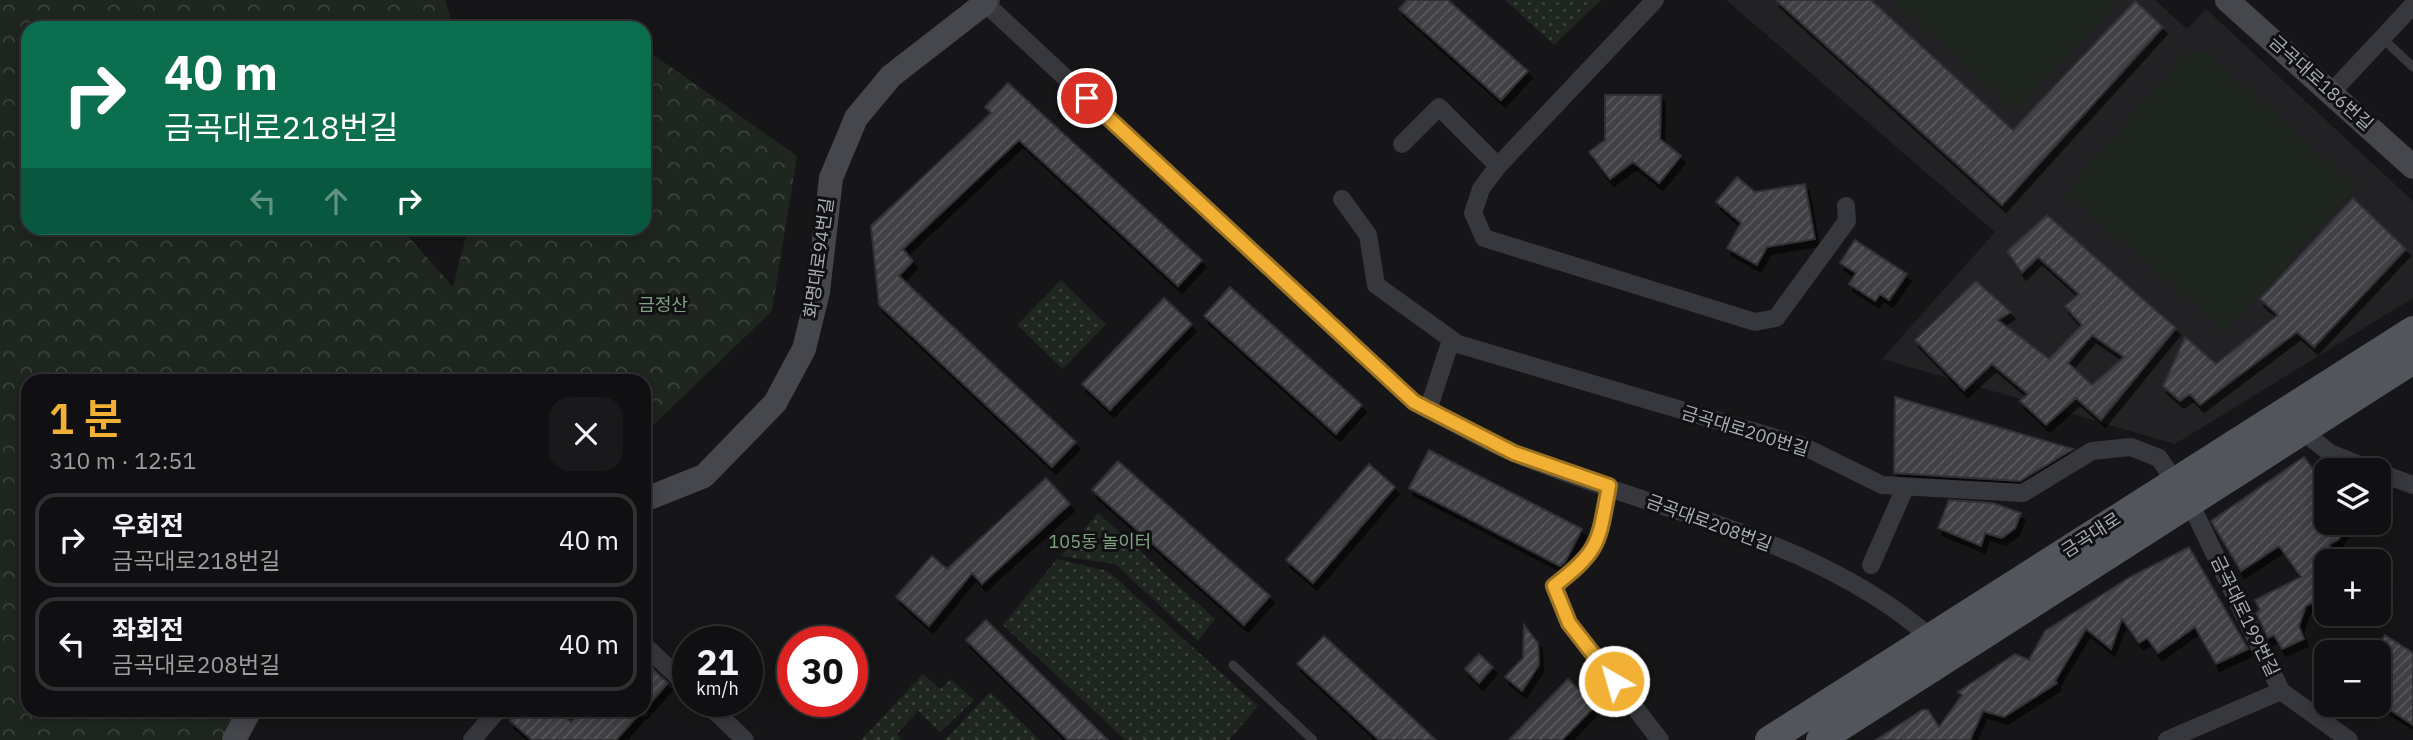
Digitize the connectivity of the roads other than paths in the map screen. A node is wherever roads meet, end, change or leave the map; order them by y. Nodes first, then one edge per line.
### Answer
1 (1655, 0) edge
2 (2227, 0) edge
3 (988, 2) edge
4 (2413, 5) edge
5 (2382, 38) junction
6 (2413, 67) edge
7 (2331, 93) junction
8 (1402, 144) dead end
9 (1498, 166) junction
10 (2413, 167) edge
11 (1342, 199) dead end
12 (1846, 206) dead end
13 (2413, 330) edge
14 (1451, 340) junction
15 (2413, 359) edge
16 (1428, 410) junction
17 (2302, 431) junction
18 (2343, 458) edge
19 (2391, 476) edge
20 (2176, 481) junction
21 (2413, 485) edge
22 (1609, 486) junction
23 (1905, 488) junction
24 (651, 497) edge
25 (2191, 505) junction
26 (1871, 565) dead end
27 (1930, 638) junction
28 (651, 652) edge
29 (1233, 665) dead end
30 (672, 671) edge
31 (2281, 691) junction
32 (246, 717) edge
33 (492, 717) edge
34 (721, 717) edge
35 (234, 740) edge
36 (472, 740) edge
37 (745, 740) edge
38 (1313, 740) edge
39 (1660, 740) edge
40 (1769, 740) edge
41 (1819, 740) edge
42 (2167, 740) edge
43 (2348, 740) edge

1 - 9 street
2 - 7 street, 금곡대로186번길
3 - 16 street, 금곡대로208번길
3 - 24 street, 화명대로94번길
4 - 5 street
5 - 6 lane
5 - 7 street
7 - 10 street, 금곡대로186번길
8 - 9 street
9 - 12 street
11 - 14 street, 금곡대로200번길
13 - 20 main road, 금곡대로
14 - 16 street
14 - 23 street, 금곡대로200번길
15 - 17 main road, 금곡대로
16 - 22 street, 금곡대로208번길
17 - 18 street
17 - 25 main road, 금곡대로
19 - 21 street
20 - 23 street, 금곡대로200번길
20 - 25 street, 금곡대로200번길
20 - 27 main road, 금곡대로
22 - 27 street, 금곡대로208번길
22 - 39 street
23 - 26 street
25 - 31 street, 금곡대로199번길
25 - 41 main road, 금곡대로
27 - 40 main road, 금곡대로
28 - 30 street
29 - 38 lane
31 - 42 street
31 - 43 street, 금곡대로199번길
32 - 35 street
33 - 36 street
34 - 37 street

